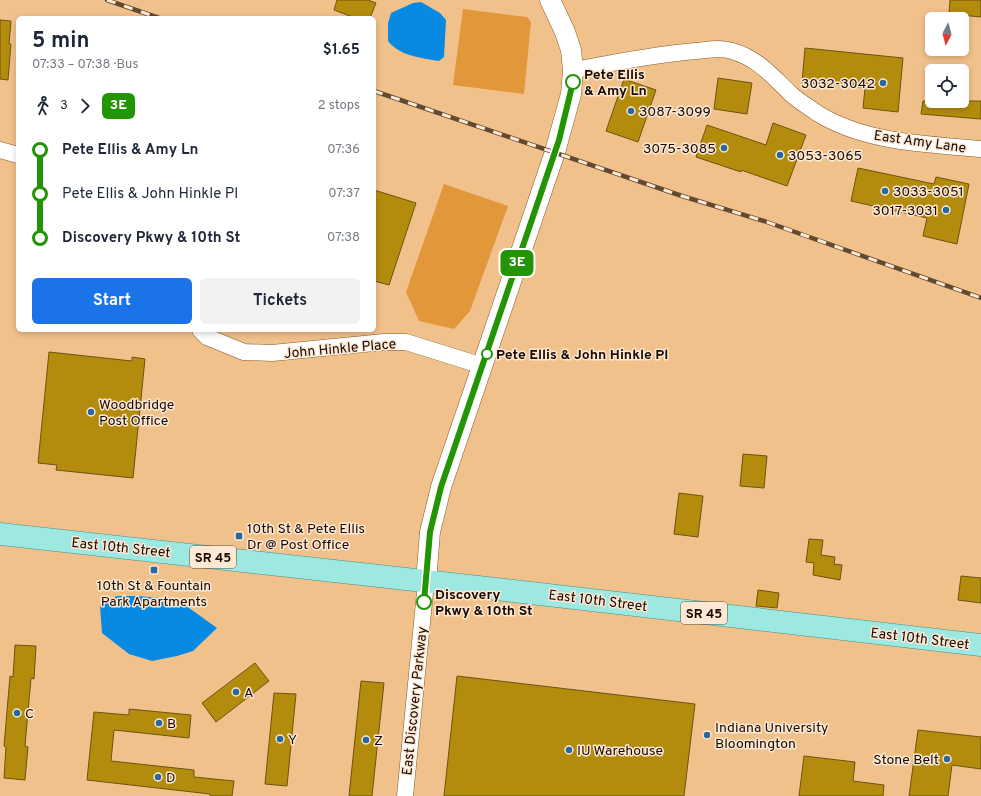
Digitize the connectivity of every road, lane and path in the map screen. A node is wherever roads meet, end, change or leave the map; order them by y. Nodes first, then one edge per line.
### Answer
1 (550, 0) edge
2 (573, 70) junction
3 (981, 149) edge
4 (0, 150) edge
5 (16, 154) edge
6 (202, 332) edge
7 (483, 366) junction
8 (0, 534) edge
9 (426, 582) junction
10 (981, 645) edge
11 (405, 796) edge

1 - 2 street
2 - 3 street, East Amy Lane
2 - 7 street
4 - 5 street
6 - 7 street, John Hinkle Place
7 - 9 street
8 - 9 main road, East 10th Street / SR 45
9 - 10 main road, East 10th Street / SR 45
9 - 11 street, East Discovery Parkway

